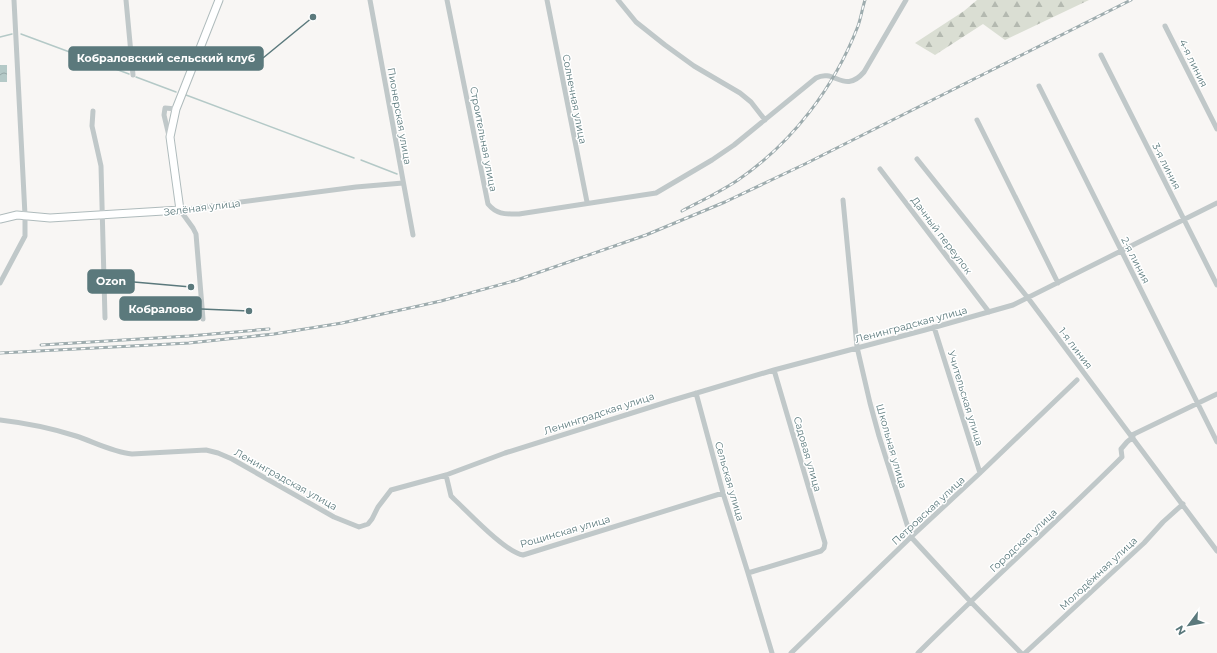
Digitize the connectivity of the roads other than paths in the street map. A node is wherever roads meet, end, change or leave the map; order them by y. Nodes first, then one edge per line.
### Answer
1 (14, 0) edge
2 (126, 0) edge
3 (219, 0) edge
4 (370, 0) edge
5 (447, 0) edge
6 (547, 0) edge
7 (618, 0) edge
8 (906, 0) edge
9 (1165, 26) dead end
10 (1101, 55) dead end
11 (133, 75) dead end
12 (1039, 86) dead end
13 (176, 109) junction
14 (93, 111) dead end
15 (765, 120) junction
16 (977, 120) dead end
17 (1217, 130) edge
18 (170, 137) junction
19 (917, 159) dead end
20 (880, 169) dead end
21 (403, 183) junction
22 (843, 200) dead end
23 (587, 202) junction
24 (1217, 204) edge
25 (180, 210) junction
26 (25, 215) junction
27 (103, 216) junction
28 (0, 220) edge
29 (1185, 220) junction
30 (413, 235) dead end
31 (1121, 251) junction
32 (0, 283) edge
33 (1058, 283) junction
34 (1217, 285) edge
35 (1028, 298) junction
36 (989, 312) junction
37 (105, 318) dead end
38 (203, 319) dead end
39 (934, 327) junction
40 (857, 347) junction
41 (774, 370) junction
42 (1077, 380) dead end
43 (696, 394) junction
44 (1217, 394) edge
45 (1198, 404) junction
46 (0, 420) edge
47 (1132, 436) junction
48 (1217, 442) edge
49 (980, 473) junction
50 (446, 475) junction
51 (723, 493) junction
52 (1182, 504) junction
53 (911, 537) junction
54 (1217, 551) edge
55 (748, 573) junction
56 (970, 601) junction
57 (772, 653) edge
58 (791, 653) edge
59 (918, 653) edge
60 (1021, 653) edge
61 (1025, 653) edge

1 - 26 street
2 - 11 street
3 - 13 street
4 - 21 street, Пионерская улица
5 - 23 street, Строительная улица
6 - 23 street, Солнечная улица
7 - 15 street
8 - 15 street, Строительная улица
9 - 17 street, 4-я линия
10 - 29 street, 3-я линия
12 - 31 street, 2-я линия
13 - 18 street
13 - 18 street
14 - 27 street
15 - 23 street, Строительная улица
16 - 33 street
18 - 25 street
19 - 35 street, 1-я линия
20 - 36 street, Дачный переулок
21 - 25 street, Зелёная улица
21 - 30 street, Пионерская улица
22 - 40 street, Школьная улица
24 - 29 street, Ленинградская улица
25 - 27 street, Зелёная улица
25 - 38 street
26 - 27 street, Зелёная улица
26 - 28 street, Зелёная улица
26 - 32 street
27 - 37 street
29 - 31 street, Ленинградская улица
29 - 34 street, 3-я линия
31 - 33 street, Ленинградская улица
31 - 45 street, 2-я линия
33 - 35 street, Ленинградская улица
35 - 36 street, Ленинградская улица
35 - 47 street, 1-я линия
36 - 39 street, Ленинградская улица
39 - 40 street, Ленинградская улица
39 - 49 street, Учительская улица
40 - 41 street, Ленинградская улица
40 - 53 street, Школьная улица
41 - 43 street, Ленинградская улица
41 - 55 street, Садовая улица
42 - 49 street, Петровская улица
43 - 50 street, Ленинградская улица
43 - 51 street, Сельская улица
44 - 45 street
45 - 47 street
45 - 48 street, 2-я линия
46 - 50 street, Ленинградская улица
47 - 52 street, 1-я линия
47 - 56 street, Городская улица
49 - 53 street, Петровская улица
50 - 51 street, Рощинская улица
51 - 55 street, Сельская улица
52 - 54 street, 1-я линия
52 - 61 street, Молодёжная улица
53 - 56 street, Школьная улица
53 - 58 street, Петровская улица
55 - 57 street, Сельская улица
56 - 59 street, Городская улица
56 - 60 street, Школьная улица

